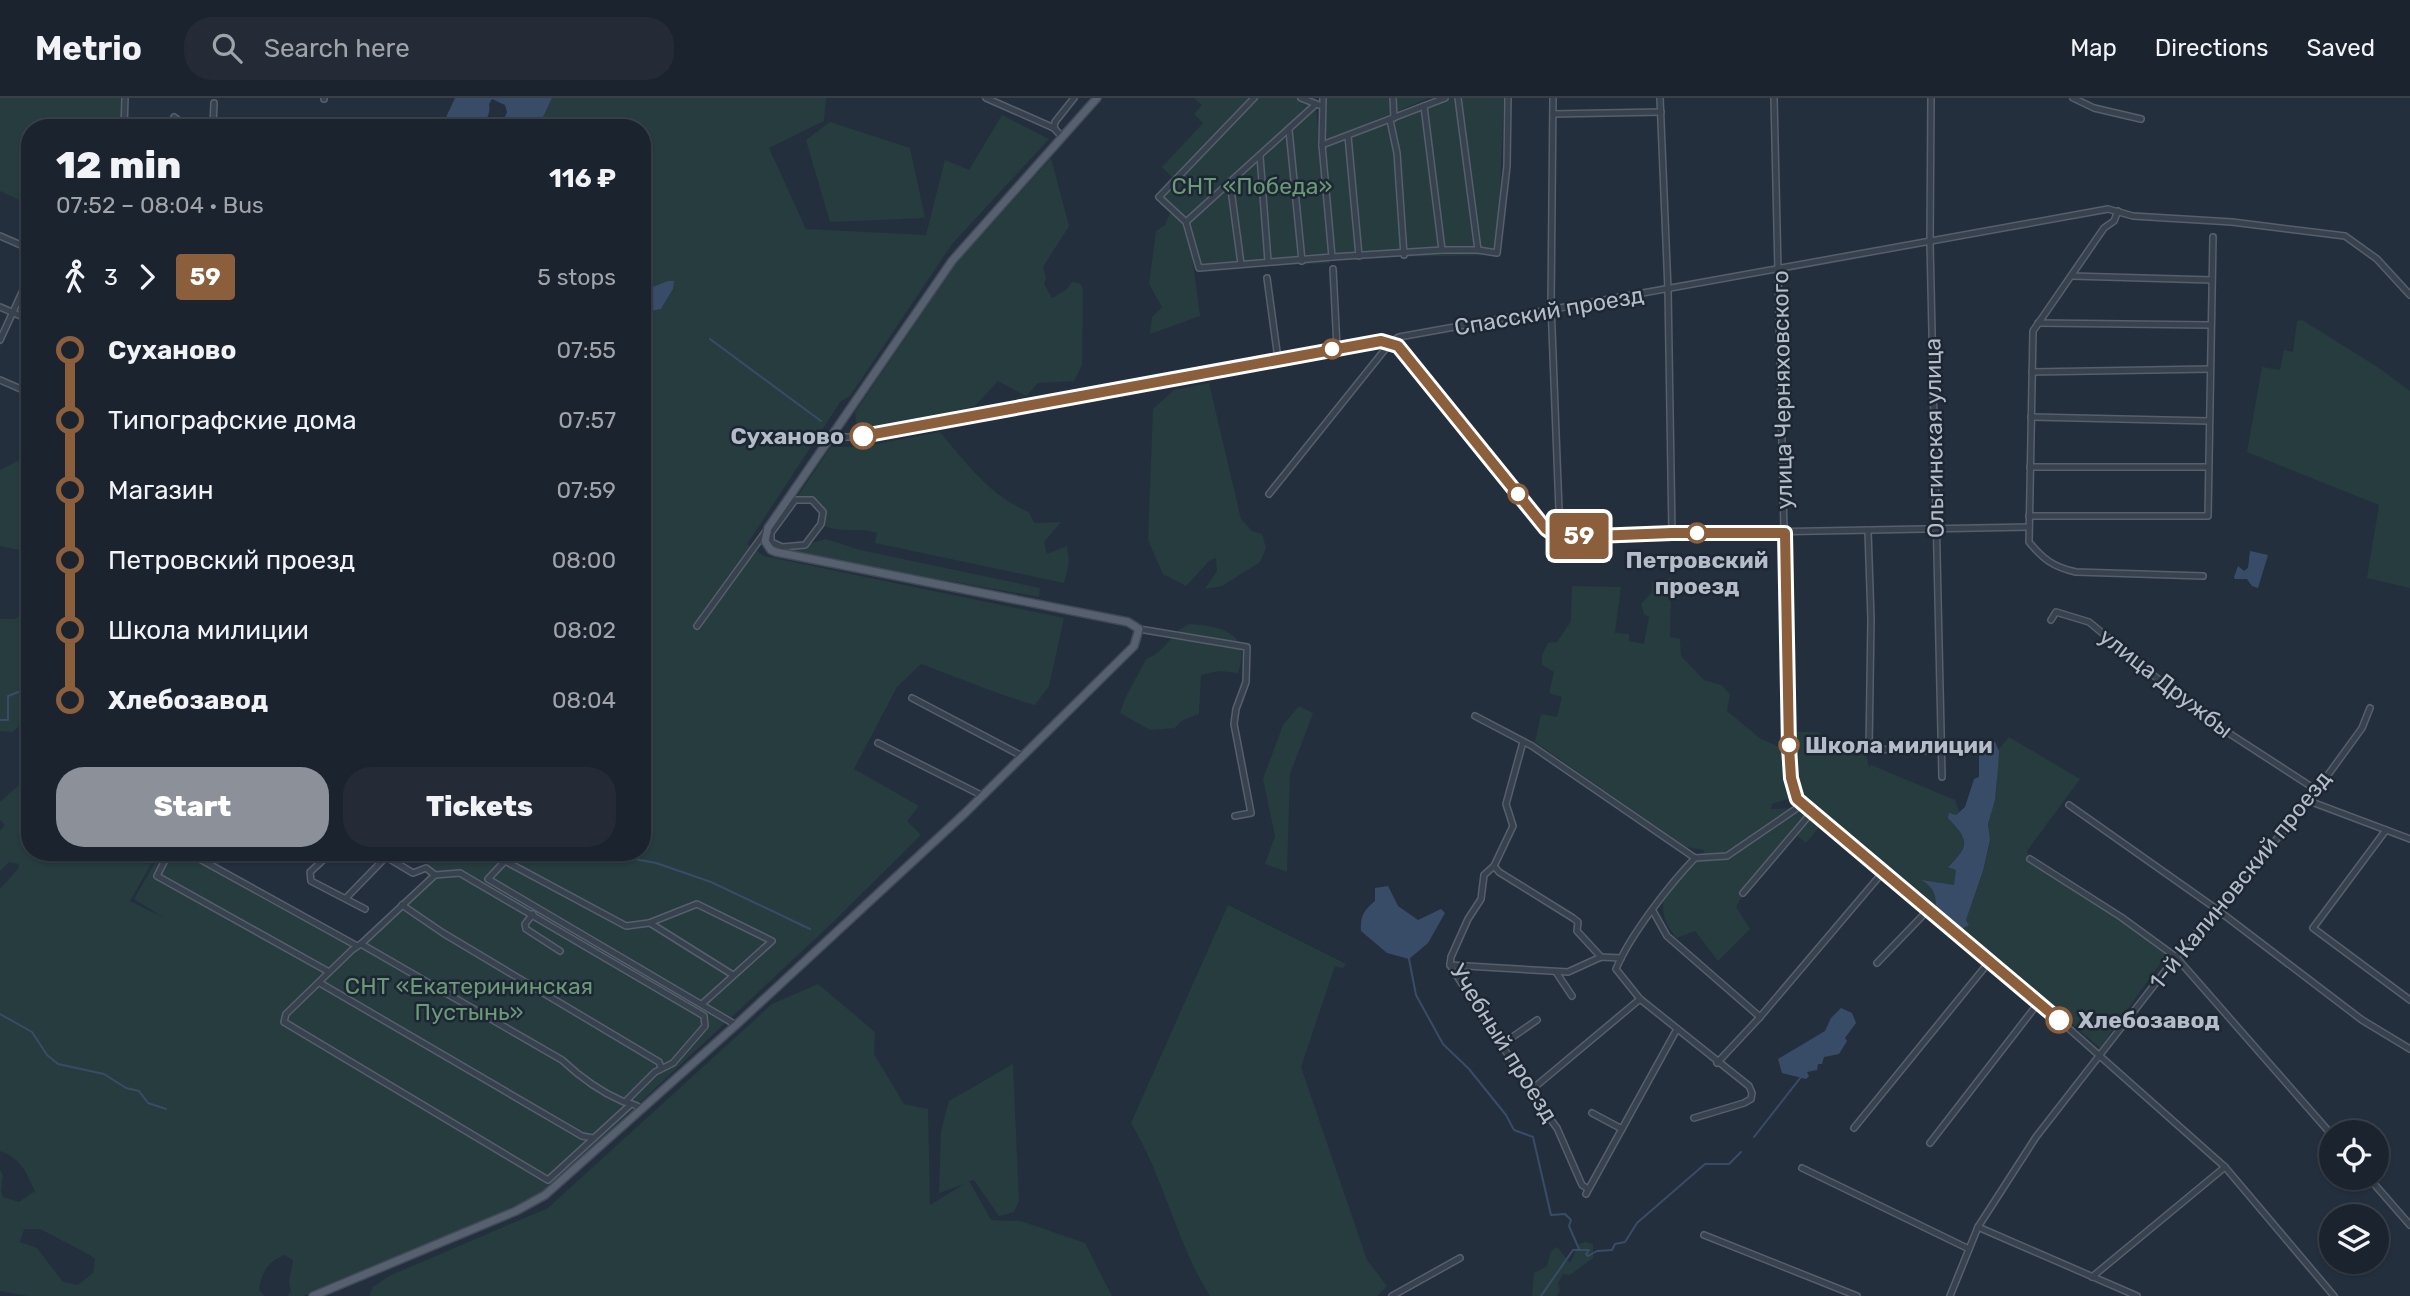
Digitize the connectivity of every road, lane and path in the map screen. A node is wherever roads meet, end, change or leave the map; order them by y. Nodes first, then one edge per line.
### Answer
1 (125, 98) edge
2 (986, 98) edge
3 (1074, 98) edge
4 (1097, 98) edge
5 (1254, 98) edge
6 (1301, 98) edge
7 (1393, 98) edge
8 (1445, 98) edge
9 (1458, 98) edge
10 (1508, 98) edge
11 (1553, 98) edge
12 (1661, 98) edge
13 (1774, 98) edge
14 (1931, 98) edge
15 (2073, 98) edge
16 (1320, 102) edge
17 (214, 103) dead end
18 (1424, 106) junction
19 (1661, 112) junction
20 (1553, 114) junction
21 (174, 117) dead end
22 (124, 119) edge
23 (177, 119) edge
24 (213, 119) edge
25 (1392, 119) junction
26 (2141, 119) dead end
27 (1054, 128) junction
28 (1289, 130) junction
29 (1348, 136) junction
30 (1062, 137) junction
31 (1322, 145) junction
32 (1260, 156) junction
33 (1230, 182) junction
34 (2118, 211) junction
35 (1186, 222) junction
36 (0, 236) edge
37 (2213, 237) dead end
38 (1930, 243) junction
39 (21, 244) edge
40 (1442, 250) junction
41 (1478, 250) junction
42 (1404, 255) junction
43 (1359, 256) junction
44 (1330, 258) junction
45 (1268, 261) junction
46 (1302, 261) junction
47 (1241, 264) junction
48 (1333, 269) dead end
49 (1779, 270) junction
50 (2071, 276) junction
51 (1267, 278) dead end
52 (2212, 280) junction
53 (1668, 290) junction
54 (21, 295) edge
55 (2410, 295) edge
56 (0, 307) edge
57 (1552, 311) junction
58 (13, 313) junction
59 (21, 316) edge
60 (2038, 323) junction
61 (2211, 325) junction
62 (0, 340) edge
63 (1391, 342) junction
64 (1337, 348) junction
65 (1278, 359) junction
66 (2210, 369) junction
67 (2032, 372) junction
68 (0, 380) edge
69 (21, 389) edge
70 (2031, 417) junction
71 (2209, 421) junction
72 (830, 437) junction
73 (2030, 467) junction
74 (2208, 467) junction
75 (1269, 494) dead end
76 (2029, 516) junction
77 (2029, 527) junction
78 (768, 528) junction
79 (1937, 530) junction
80 (1868, 531) junction
81 (1672, 533) junction
82 (1785, 533) junction
83 (1560, 537) junction
84 (771, 542) joint
85 (2203, 576) dead end
86 (2051, 620) dead end
87 (697, 626) dead end
88 (1139, 629) junction
89 (912, 698) dead end
90 (2370, 708) dead end
91 (1475, 716) dead end
92 (1523, 742) junction
93 (878, 743) dead end
94 (1940, 745) junction
95 (1022, 756) junction
96 (1942, 777) dead end
97 (2315, 789) junction
98 (983, 796) junction
99 (2309, 801) junction
100 (1803, 804) junction
101 (2069, 805) dead end
102 (1812, 812) junction
103 (1235, 816) dead end
104 (2386, 830) junction
105 (2410, 839) edge
106 (1695, 858) junction
107 (2030, 859) dead end
108 (164, 861) edge
109 (204, 861) edge
110 (322, 861) edge
111 (382, 861) edge
112 (393, 861) edge
113 (1494, 866) junction
114 (1883, 872) junction
115 (435, 875) junction
116 (1742, 893) dead end
117 (346, 898) junction
118 (402, 905) junction
119 (365, 909) dead end
120 (1928, 910) junction
121 (2217, 910) junction
122 (1653, 911) junction
123 (533, 914) junction
124 (649, 923) junction
125 (359, 945) junction
126 (560, 951) dead end
127 (1601, 957) junction
128 (2176, 957) junction
129 (1621, 958) junction
130 (1989, 962) junction
131 (1877, 963) dead end
132 (1450, 965) junction
133 (329, 972) junction
134 (1556, 972) junction
135 (733, 975) junction
136 (320, 983) junction
137 (1572, 996) dead end
138 (1640, 999) junction
139 (2410, 1000) edge
140 (2039, 1002) junction
141 (702, 1004) junction
142 (1760, 1017) junction
143 (1537, 1020) dead end
144 (736, 1025) junction
145 (1676, 1028) junction
146 (1501, 1045) junction
147 (2410, 1049) edge
148 (2099, 1055) junction
149 (1717, 1063) junction
150 (661, 1067) junction
151 (1530, 1091) junction
152 (628, 1103) junction
153 (641, 1109) junction
154 (1592, 1113) dead end
155 (1694, 1118) dead end
156 (2319, 1120) edge
157 (1854, 1128) dead end
158 (1622, 1129) junction
159 (594, 1139) junction
160 (1930, 1143) dead end
161 (2225, 1167) junction
162 (1802, 1168) dead end
163 (548, 1180) junction
164 (559, 1183) junction
165 (2379, 1190) edge
166 (2410, 1225) edge
167 (1978, 1227) junction
168 (1704, 1235) dead end
169 (1969, 1249) junction
170 (1460, 1258) dead end
171 (2092, 1277) junction
172 (313, 1296) edge
173 (1392, 1296) edge
174 (1857, 1296) edge
175 (1950, 1296) edge
176 (2137, 1296) edge
177 (2334, 1296) edge

1 - 22 street
2 - 27 street
3 - 27 street
4 - 30 main road
5 - 35 street
6 - 16 street
7 - 25 street
8 - 18 street
9 - 41 street
10 - 41 street
11 - 20 street
12 - 19 street
13 - 49 street, улица Черняховского
14 - 38 street, Ольгинская улица
15 - 26 street
16 - 28 street
16 - 31 street
17 - 24 street
18 - 25 street
18 - 40 street
19 - 20 street
19 - 53 street
20 - 57 street
21 - 23 street
25 - 29 street
25 - 42 street
27 - 30 street
28 - 32 street
28 - 46 street
29 - 31 street
29 - 43 street
30 - 72 main road
31 - 44 street
32 - 33 street
32 - 45 street
33 - 35 street
33 - 47 street
34 - 38 street, Спасский проезд
34 - 50 street
34 - 55 street, Спасский проезд
35 - 47 street
36 - 39 street
37 - 52 street
38 - 49 street, Спасский проезд
38 - 79 street, Ольгинская улица
40 - 41 street
40 - 42 street
42 - 43 street
43 - 44 street
44 - 46 street
45 - 46 street
45 - 47 street
48 - 64 street
49 - 53 street, Спасский проезд
49 - 82 street, улица Черняховского
50 - 52 street
50 - 60 street
51 - 65 street
52 - 61 street
53 - 57 street, Спасский проезд
53 - 81 street
54 - 58 street
56 - 58 street
57 - 63 street, Спасский проезд
57 - 83 street
58 - 59 street
58 - 62 street
60 - 61 street
60 - 67 street
61 - 66 street
63 - 64 street, Спасский проезд
63 - 75 street
63 - 83 street
64 - 65 street, Спасский проезд
65 - 72 street, Спасский проезд
66 - 67 street
66 - 71 street
67 - 70 street
68 - 69 street
70 - 71 street
70 - 73 street
71 - 74 street
72 - 78 main road
73 - 74 street
73 - 76 street
74 - 76 street
76 - 77 street
77 - 79 street
77 - 85 street
78 - 87 street
78 - 88 main road
79 - 80 street
79 - 94 street, Ольгинская улица
80 - 82 street
80 - 94 street
81 - 82 street
81 - 83 street
82 - 100 street, улица Черняховского
84 - 84 street
86 - 97 street, улица Дружбы
88 - 95 main road
88 - 103 street
89 - 95 street
90 - 97 street, 1-й Калиновский проезд
91 - 92 street
92 - 106 street
92 - 113 street, Учебный проезд
93 - 98 street
94 - 96 street, Ольгинская улица
95 - 98 main road
97 - 99 street, 1-й Калиновский проезд
98 - 144 main road
99 - 104 street
99 - 121 street, 1-й Калиновский проезд
100 - 102 street
100 - 106 street
101 - 121 street
102 - 114 street
102 - 116 street
104 - 105 street
104 - 139 street
106 - 122 street
107 - 128 street
108 - 133 street
109 - 125 street
110 - 117 street
111 - 117 street
112 - 115 street
113 - 127 street
113 - 132 street, Учебный проезд
114 - 120 street
114 - 142 street
115 - 118 street
115 - 123 street
117 - 119 street
118 - 125 street
118 - 150 street
120 - 130 street
120 - 131 street
121 - 128 street, 1-й Калиновский проезд
121 - 147 street
122 - 129 street
122 - 142 street
123 - 126 street
123 - 150 street
124 - 135 street
124 - 135 street
124 - 141 street
125 - 133 street
125 - 152 street
127 - 129 street
127 - 134 street
128 - 148 street, 1-й Калиновский проезд
128 - 156 street
129 - 138 street
130 - 140 street
130 - 157 street
132 - 134 street
132 - 146 street, Учебный проезд
133 - 136 street
134 - 137 street
135 - 141 street
136 - 159 street
136 - 163 street
138 - 145 street
138 - 151 street
140 - 148 street
140 - 160 street
141 - 144 street
142 - 149 street
143 - 146 street
144 - 153 main road
145 - 149 street
145 - 158 street
146 - 151 street, Учебный проезд
148 - 161 street
148 - 167 street, 1-й Калиновский проезд
149 - 155 street
150 - 152 street
151 - 158 street, Учебный проезд
152 - 153 street
152 - 159 street
153 - 164 main road
154 - 158 street
159 - 163 street
161 - 171 street
161 - 177 street
162 - 169 street
163 - 164 street
164 - 172 main road
165 - 166 street
167 - 169 street, 1-й Калиновский проезд
167 - 171 street
168 - 174 street
169 - 175 street, 1-й Калиновский проезд
170 - 173 street
171 - 176 street

